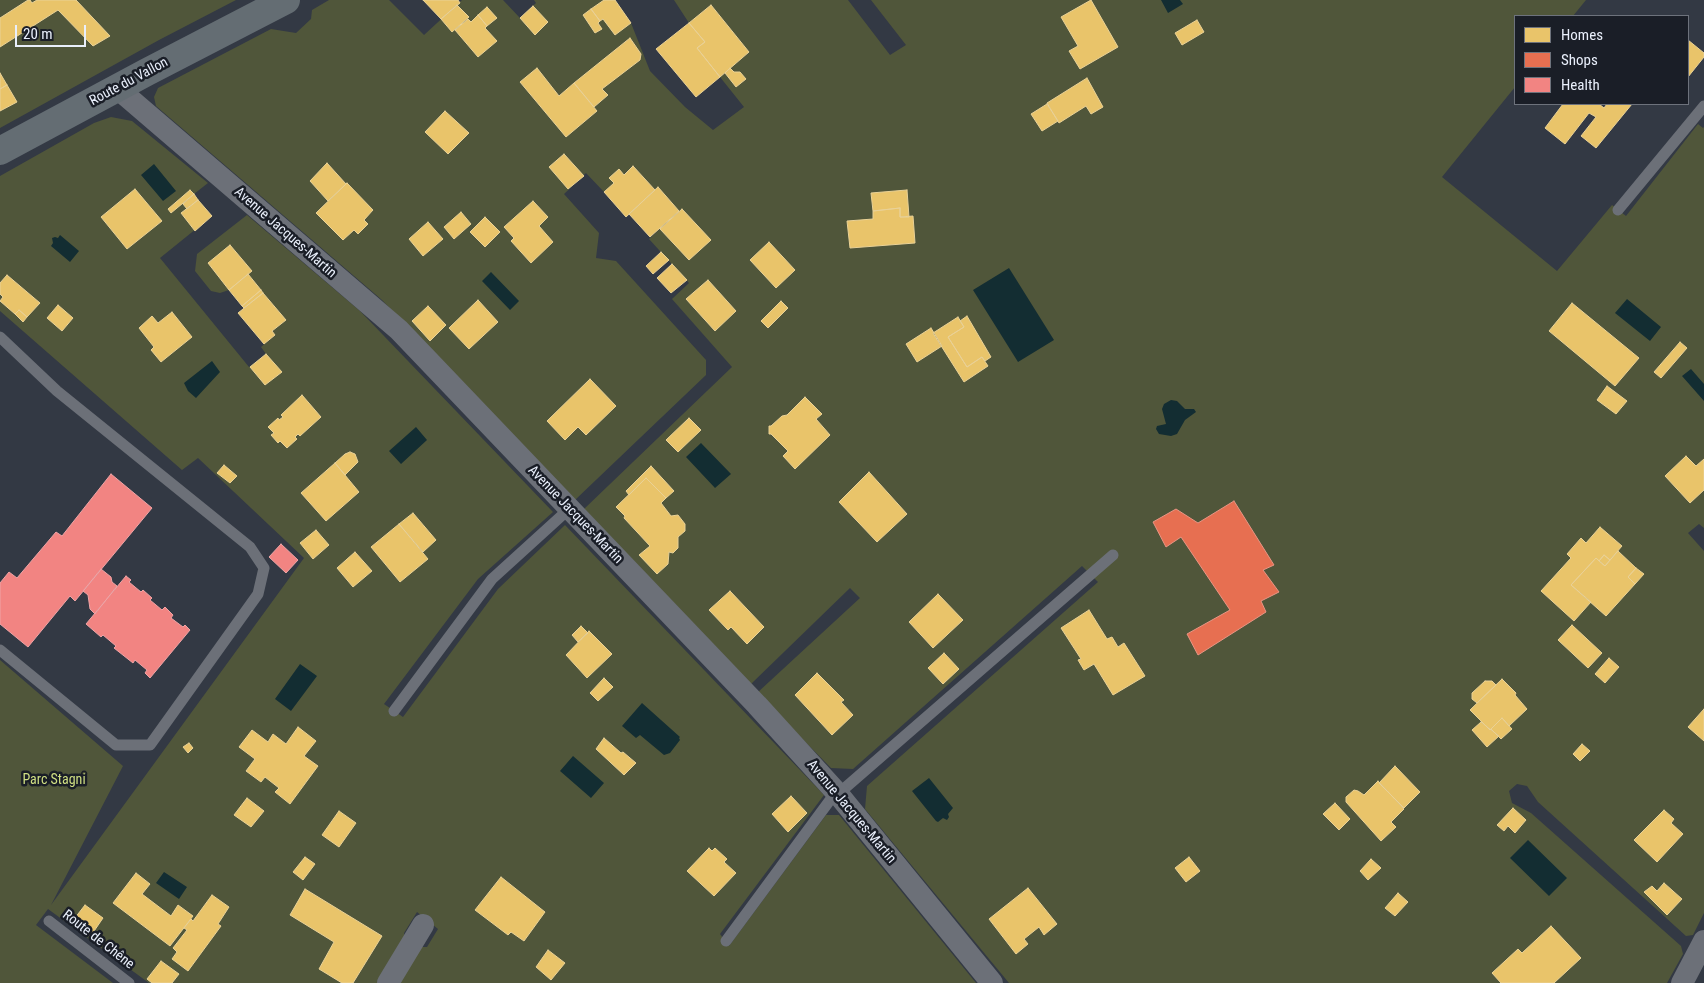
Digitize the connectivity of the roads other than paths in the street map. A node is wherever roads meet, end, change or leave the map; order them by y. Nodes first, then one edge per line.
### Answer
1 (286, 0) edge
2 (117, 88) junction
3 (1704, 106) edge
4 (0, 151) edge
5 (1618, 210) dead end
6 (0, 337) edge
7 (569, 509) junction
8 (1113, 555) dead end
9 (0, 650) edge
10 (394, 711) dead end
11 (837, 793) junction
12 (49, 921) dead end
13 (423, 925) dead end
14 (726, 941) dead end
15 (1704, 942) edge
16 (129, 983) edge
17 (388, 983) edge
18 (992, 983) edge
19 (1682, 983) edge

1 - 2 main road, Route du Vallon
2 - 4 main road, Route du Vallon
2 - 7 street, Avenue Jacques-Martin
3 - 5 lane
6 - 9 lane
7 - 10 lane
7 - 11 street, Avenue Jacques-Martin
8 - 11 lane
11 - 14 lane
11 - 18 street, Avenue Jacques-Martin
12 - 16 lane, Route de Chêne
13 - 17 street
15 - 19 street

